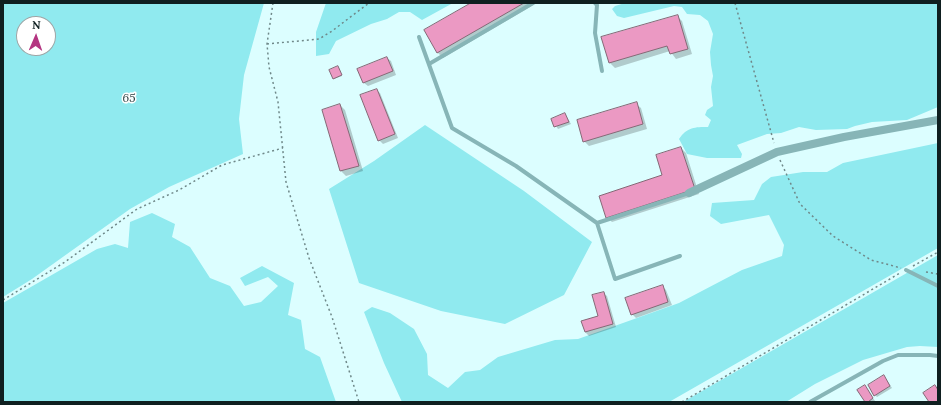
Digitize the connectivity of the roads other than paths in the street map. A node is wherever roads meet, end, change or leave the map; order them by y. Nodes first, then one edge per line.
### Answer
1 (533, 3) edge
2 (595, 3) edge
3 (420, 37) dead end
4 (429, 64) junction
5 (602, 71) dead end
6 (938, 120) edge
7 (689, 193) joint
8 (597, 223) junction
9 (680, 256) dead end
10 (906, 270) road end
11 (938, 286) edge
12 (938, 356) edge
13 (810, 402) edge

1 - 4 lane
2 - 5 lane
3 - 4 lane
4 - 8 lane
6 - 7 street
7 - 8 lane
8 - 9 lane
10 - 11 lane
12 - 13 lane

